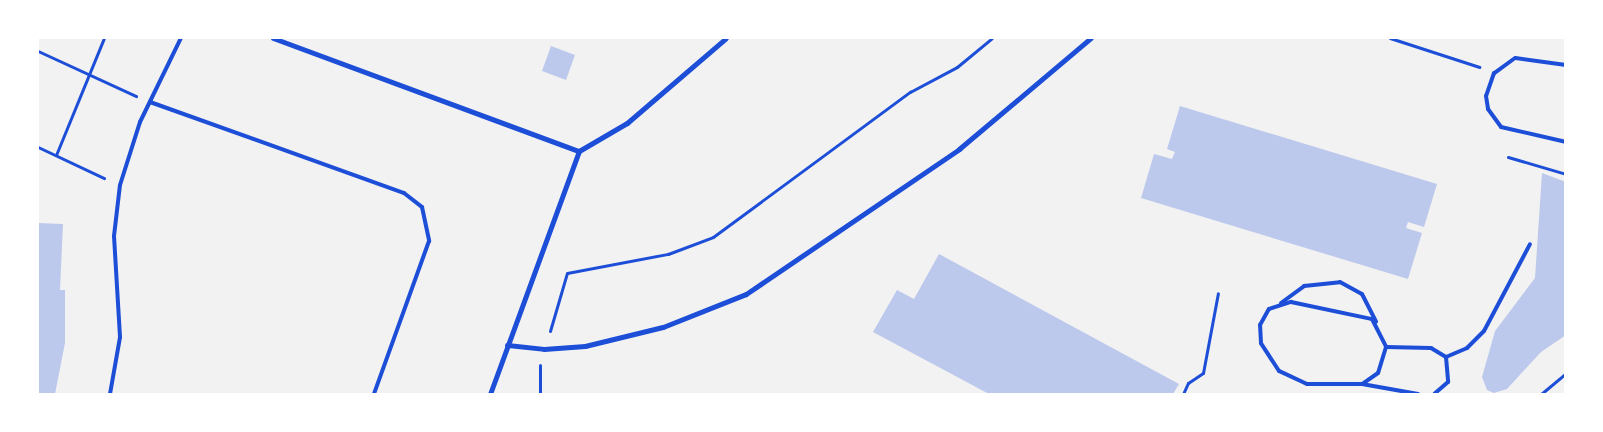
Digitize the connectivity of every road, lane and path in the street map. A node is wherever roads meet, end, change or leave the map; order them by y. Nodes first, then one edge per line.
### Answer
1 (104, 38) edge
2 (181, 38) edge
3 (273, 38) edge
4 (726, 38) edge
5 (992, 38) edge
6 (1091, 38) edge
7 (1390, 38) edge
8 (38, 51) edge
9 (1566, 65) edge
10 (1494, 72) junction
11 (89, 74) junction
12 (150, 102) junction
13 (1566, 142) edge
14 (38, 147) edge
15 (579, 151) junction
16 (56, 155) junction
17 (1508, 157) dead end
18 (1566, 174) edge
19 (120, 185) junction
20 (1530, 244) dead end
21 (1218, 293) dead end
22 (1280, 303) junction
23 (1377, 324) junction
24 (507, 345) junction
25 (1386, 347) junction
26 (544, 349) junction
27 (1446, 357) junction
28 (1566, 373) edge
29 (1362, 384) junction
30 (110, 394) edge
31 (374, 394) edge
32 (490, 394) edge
33 (540, 394) edge
34 (1182, 394) edge
35 (1418, 394) edge
36 (1434, 394) edge
37 (1541, 394) edge

1 - 11 path
2 - 12 lane
3 - 15 street
4 - 15 street
5 - 26 path
6 - 26 street
7 - 10 path
8 - 11 path
9 - 10 lane
10 - 13 lane
11 - 12 path
11 - 16 path
12 - 19 lane
12 - 31 lane
14 - 16 path
15 - 24 street
16 - 19 path
17 - 18 path
19 - 30 lane
20 - 27 lane
21 - 34 path
22 - 23 lane
22 - 23 lane
22 - 29 lane
23 - 25 lane
24 - 26 street
24 - 32 street
25 - 27 lane
25 - 29 lane
26 - 33 path
27 - 36 lane
28 - 37 path
29 - 35 lane

